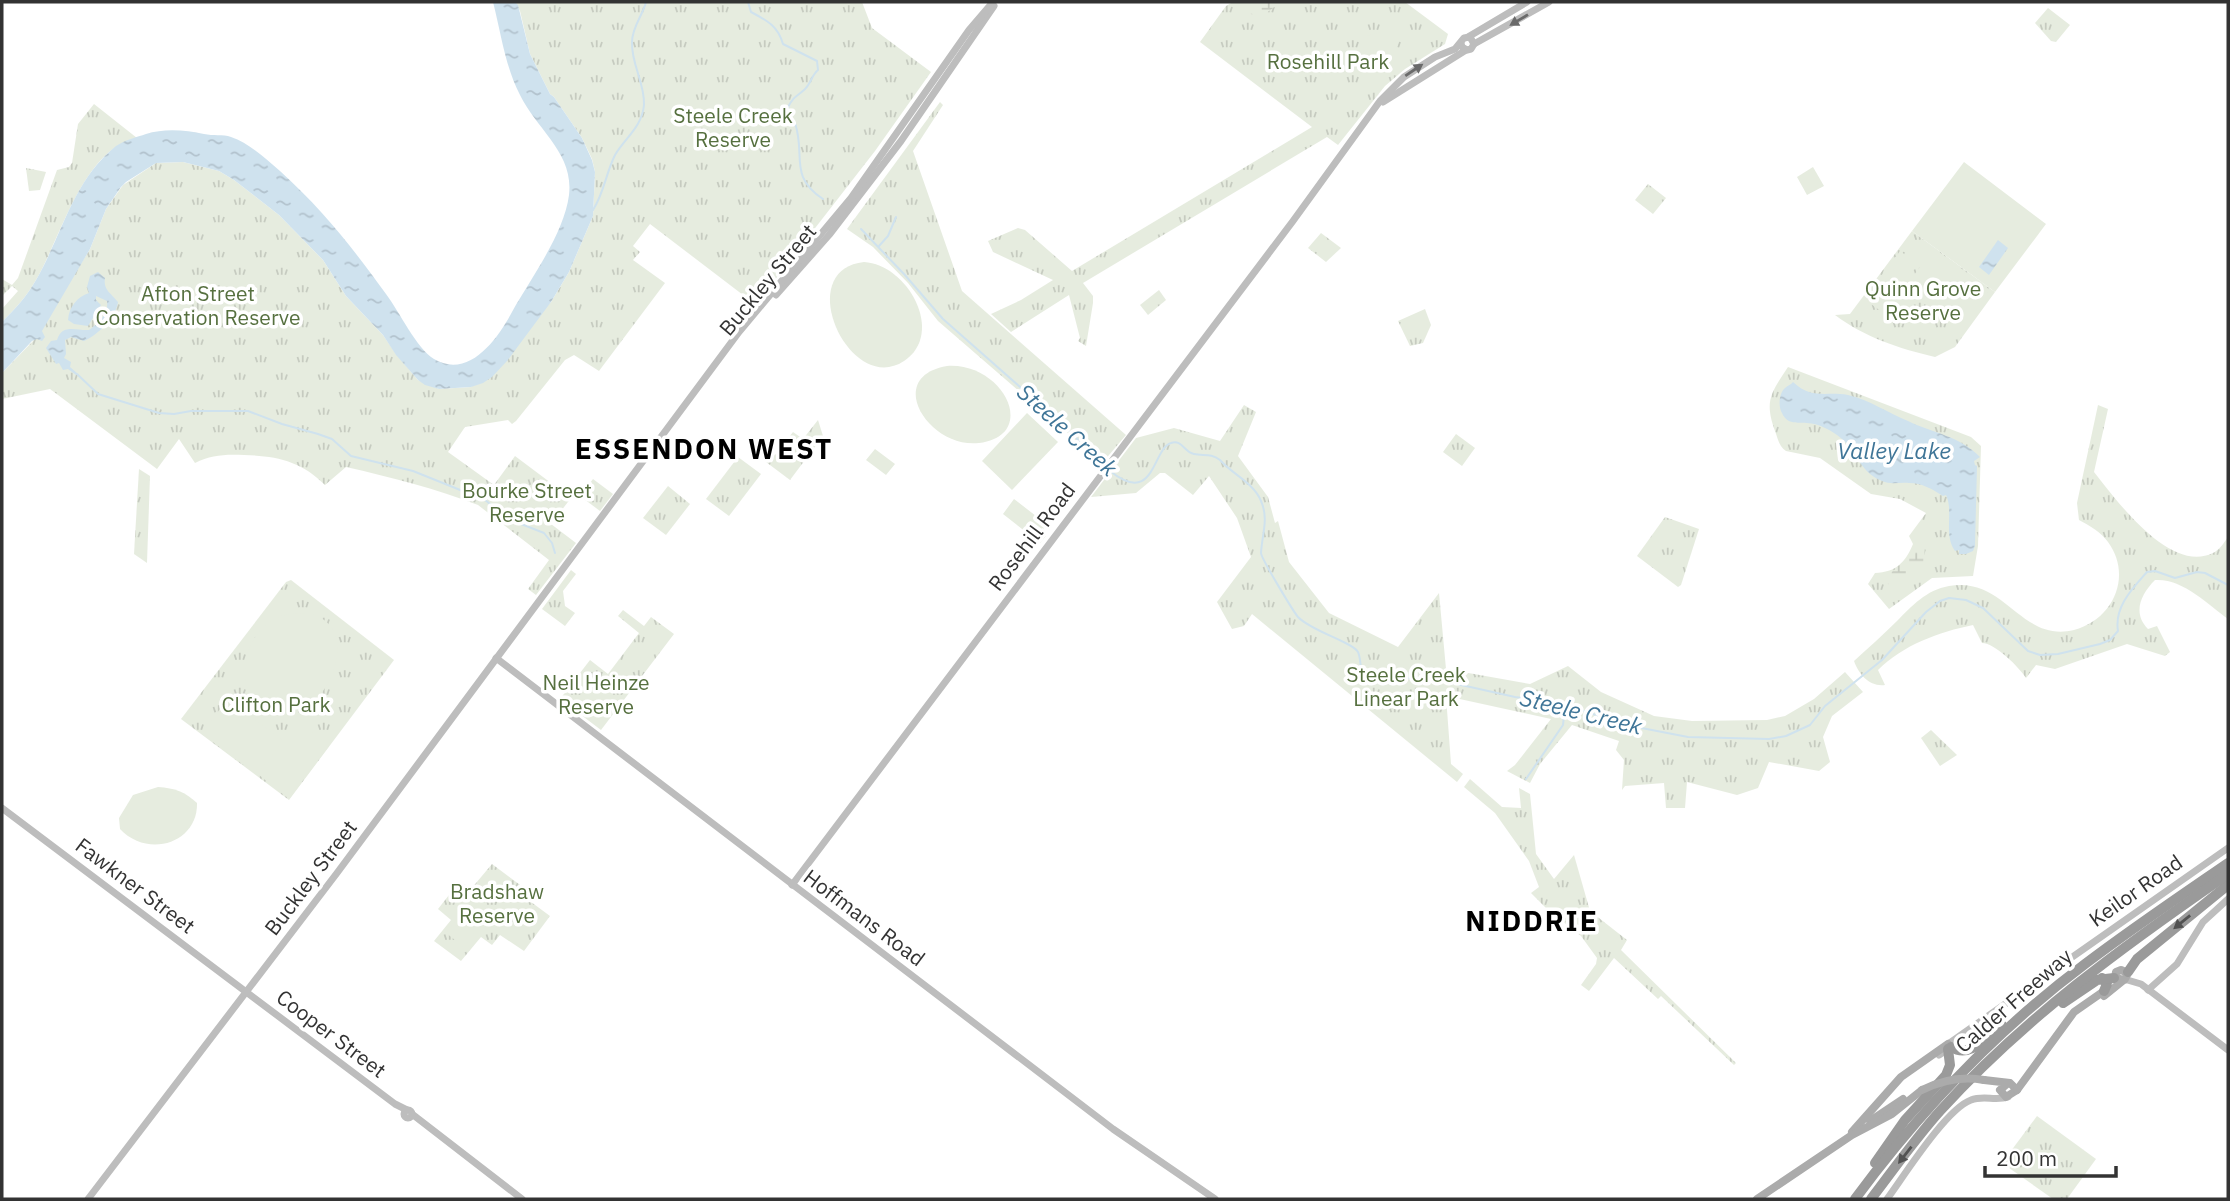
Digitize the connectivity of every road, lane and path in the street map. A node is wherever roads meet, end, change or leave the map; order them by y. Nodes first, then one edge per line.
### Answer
1 (995, 2) edge
2 (1527, 2) edge
3 (1549, 2) edge
4 (1468, 37) junction
5 (1474, 44) junction
6 (1463, 46) junction
7 (496, 658) junction
8 (2, 808) edge
9 (2228, 848) edge
10 (2228, 863) edge
11 (2228, 874) edge
12 (792, 885) junction
13 (2228, 885) edge
14 (2228, 900) edge
15 (2084, 964) junction
16 (2102, 978) junction
17 (2126, 978) junction
18 (2148, 990) junction
19 (2104, 991) junction
20 (246, 992) junction
21 (2091, 999) junction
22 (1947, 1049) junction
23 (2228, 1050) edge
24 (2034, 1066) junction
25 (1984, 1080) junction
26 (2008, 1083) junction
27 (1922, 1090) junction
28 (2017, 1090) junction
29 (2000, 1091) junction
30 (2008, 1097) junction
31 (1986, 1098) junction
32 (1884, 1099) junction
33 (1892, 1106) junction
34 (1940, 1112) junction
35 (1883, 1116) junction
36 (1842, 1142) junction
37 (88, 1199) edge
38 (522, 1199) edge
39 (1215, 1199) edge
40 (1757, 1199) edge
41 (1854, 1199) edge
42 (1871, 1199) edge
43 (1887, 1199) edge

1 - 7 main road, Buckley Street
2 - 4 main road
3 -> 5 main road
4 - 5 main road
4 - 6 main road
5 - 6 main road
6 - 12 main road, Rosehill Road
7 - 12 main road, Hoffmans Road
7 - 20 main road, Buckley Street
8 - 20 main road, Fawkner Street
9 - 22 main road, Keilor Road
10 - 15 highway, Calder Freeway
11 - 34 highway, Calder Freeway
12 - 39 main road, Hoffmans Road
13 -> 17 highway
14 - 18 main road
15 - 22 highway
15 - 41 highway, Calder Freeway
16 - 17 highway
16 - 19 highway
16 - 34 highway
17 - 18 main road
17 - 19 main road
17 - 21 main road
18 - 23 main road
19 - 21 main road
20 - 37 main road, Buckley Street
20 - 38 main road, Cooper Street
21 - 24 main road
22 - 32 main road, Keilor Road
22 - 32 main road, Keilor Road
22 - 41 highway
24 - 26 main road
24 - 28 main road
25 - 26 main road
25 - 27 main road, bridge
25 - 29 main road
26 - 28 main road
26 - 29 main road
27 - 33 main road
27 - 35 main road
28 - 30 main road
29 - 30 main road
29 - 31 main road
30 - 31 main road
31 - 43 main road
32 - 33 main road
32 - 35 main road, Keilor Road
32 - 36 main road
33 - 35 main road
34 -> 42 highway, Calder Freeway
35 - 36 main road
36 - 40 main road

